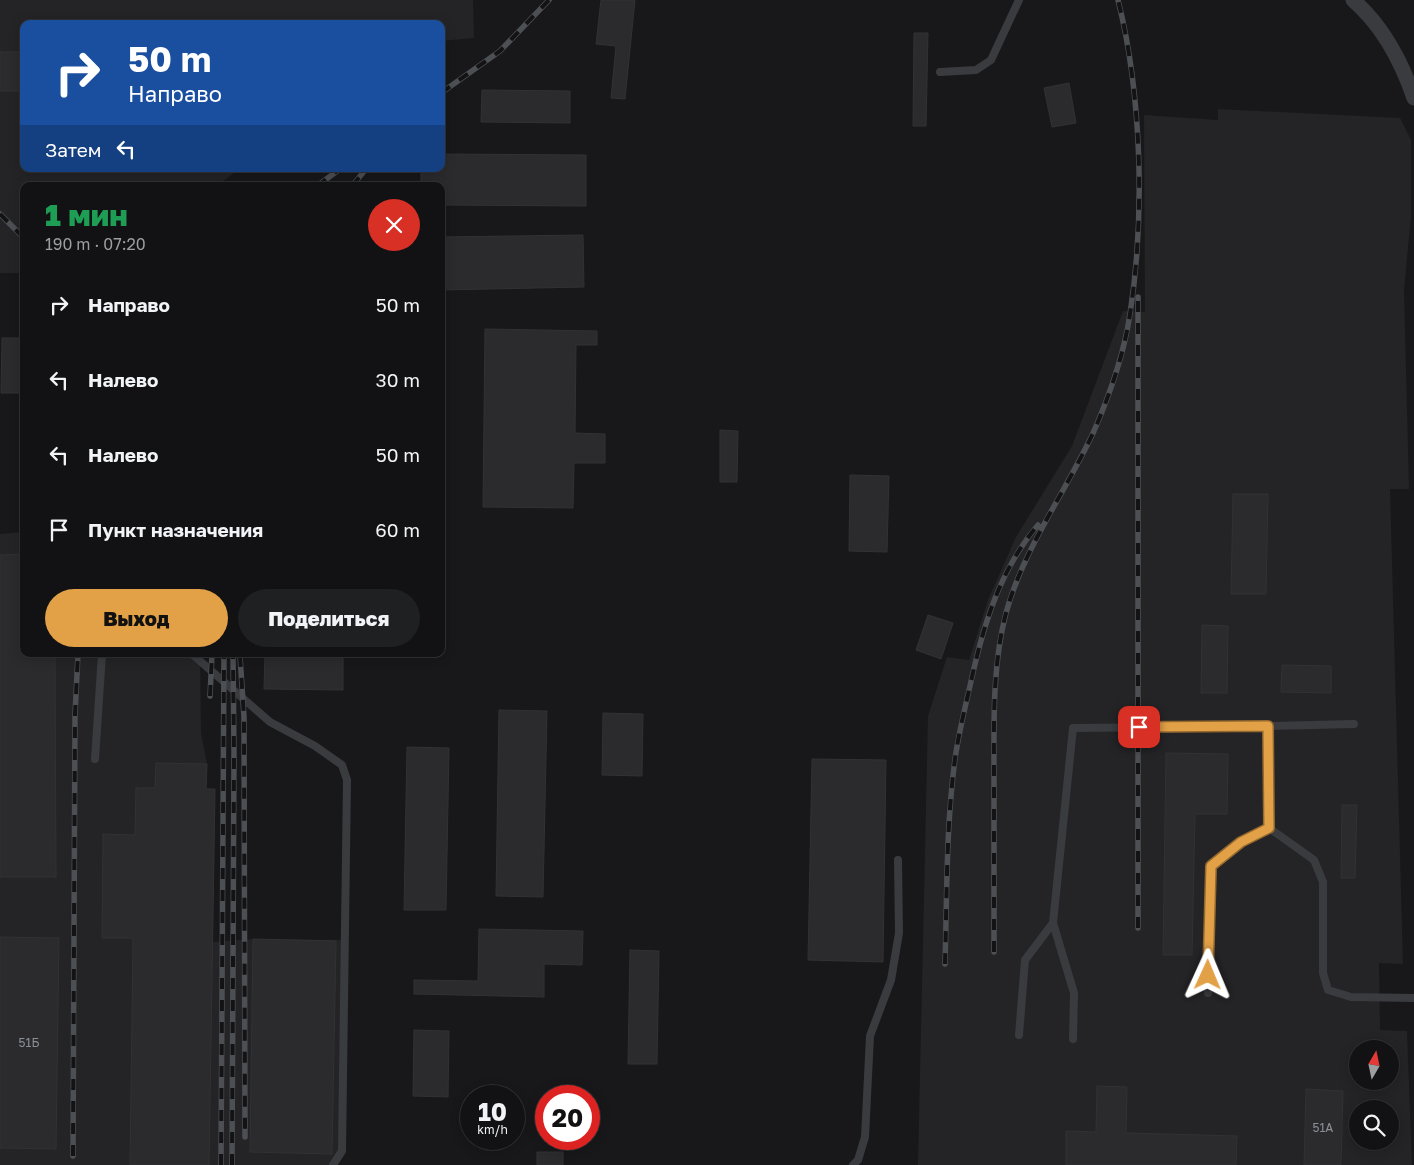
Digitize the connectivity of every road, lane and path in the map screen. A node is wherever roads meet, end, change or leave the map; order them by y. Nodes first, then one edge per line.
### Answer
1 (1020, 0) edge
2 (1353, 0) edge
3 (940, 72) dead end
4 (1414, 98) edge
5 (102, 657) edge
6 (195, 657) edge
7 (1354, 724) dead end
8 (1268, 726) junction
9 (96, 759) dead end
10 (1269, 828) junction
11 (898, 860) dead end
12 (1053, 923) junction
13 (1208, 993) dead end
14 (1414, 998) edge
15 (1019, 1035) dead end
16 (1073, 1039) dead end
17 (333, 1165) edge
18 (852, 1165) edge

1 - 3 lane
2 - 4 street
5 - 9 lane
6 - 17 lane
7 - 8 lane
8 - 10 lane
8 - 12 lane
10 - 13 lane
10 - 14 lane
11 - 18 lane
12 - 15 lane
12 - 16 lane

